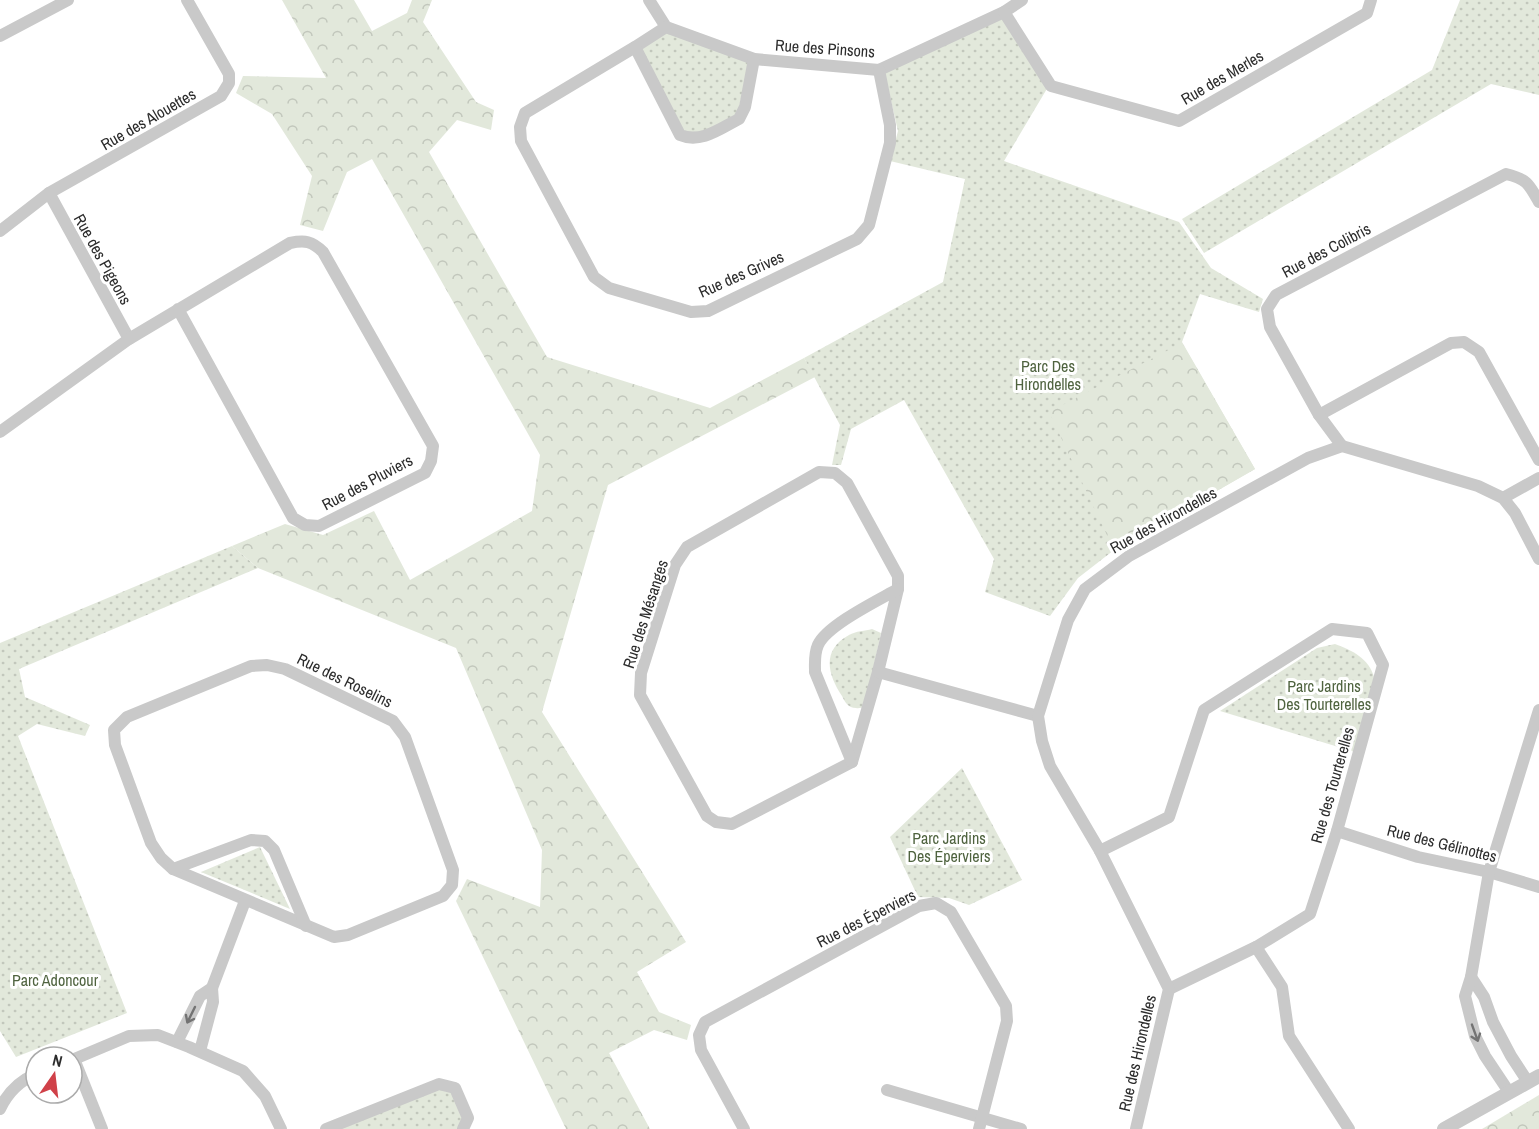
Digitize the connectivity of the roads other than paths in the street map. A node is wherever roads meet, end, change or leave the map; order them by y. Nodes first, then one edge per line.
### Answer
1 (68, 0) edge
2 (187, 0) edge
3 (649, 0) edge
4 (1022, 0) edge
5 (1371, 0) edge
6 (1004, 12) junction
7 (666, 27) junction
8 (0, 36) edge
9 (635, 47) junction
10 (753, 59) junction
11 (879, 70) junction
12 (49, 194) junction
13 (1539, 202) edge
14 (0, 231) edge
15 (178, 309) junction
16 (129, 339) junction
17 (1319, 415) junction
18 (0, 432) edge
19 (1342, 446) junction
20 (1539, 460) edge
21 (1539, 478) edge
22 (1503, 498) junction
23 (1539, 559) edge
24 (898, 589) junction
25 (878, 672) junction
26 (1539, 710) edge
27 (1038, 716) junction
28 (1534, 741) edge
29 (852, 762) junction
30 (1337, 831) junction
31 (1100, 851) junction
32 (173, 869) junction
33 (1489, 872) junction
34 (1539, 887) edge
35 (245, 901) junction
36 (306, 926) junction
37 (1256, 947) junction
38 (1472, 977) junction
39 (212, 988) junction
40 (1169, 989) junction
41 (177, 1042) junction
42 (200, 1051) junction
43 (84, 1055) edge
44 (24, 1079) edge
45 (1534, 1079) edge
46 (84, 1086) edge
47 (887, 1090) dead end
48 (1509, 1092) junction
49 (0, 1109) edge
50 (980, 1123) edge
51 (102, 1129) edge
52 (281, 1129) edge
53 (326, 1129) edge
54 (463, 1129) edge
55 (744, 1129) edge
56 (1021, 1129) edge
57 (1136, 1129) edge
58 (1349, 1129) edge
59 (1444, 1129) edge

1 - 8 street
2 - 12 street, Rue des Alouettes
3 - 7 street
4 - 6 street, Rue des Pinsons
5 - 6 street, Rue des Merles
6 - 11 street, Rue des Pinsons
7 - 9 street
7 - 10 street, Rue des Pinsons
9 - 10 street, Rue des Pinsons
9 - 11 street, Rue des Grives
10 - 11 street, Rue des Pinsons
12 - 14 street, Rue des Alouettes
12 - 16 street, Rue des Pigeons
13 - 17 street, Rue des Colibris
15 - 15 street, Rue des Pluviers
15 - 16 street, Rue des Pluviers
16 - 18 street, Rue des Pluviers
17 - 19 street, Rue des Colibris
17 - 20 street
19 - 22 street
19 - 27 street, Rue des Hirondelles
21 - 22 street
22 - 23 street
24 - 25 street, Rue des Mésanges
24 - 29 street
24 - 29 street, Rue des Mésanges
25 - 27 street
25 - 29 street, Rue des Mésanges
26 - 28 street
27 - 31 street, Rue des Hirondelles
28 - 33 street
30 - 31 street, Rue des Tourterelles
30 - 33 street, Rue des Gélinottes
30 - 37 street, Rue des Tourterelles
31 - 40 street, Rue des Hirondelles
32 - 35 street, Rue des Roselins
32 - 36 street
32 - 36 street, Rue des Roselins
33 - 34 street, Rue des Gélinottes
33 - 38 street
35 - 36 street, Rue des Roselins
35 - 39 street
37 - 40 street, Rue des Tourterelles
37 - 58 street
38 - 45 street
38 -> 48 street
39 -> 41 street
39 - 42 street
40 - 57 street, Rue des Hirondelles
41 - 42 street
41 - 43 street
42 - 52 street
44 - 49 street
45 - 48 street
46 - 51 street
47 - 50 street
48 - 59 street
50 - 55 street, Rue des Éperviers
50 - 56 street
53 - 54 street

